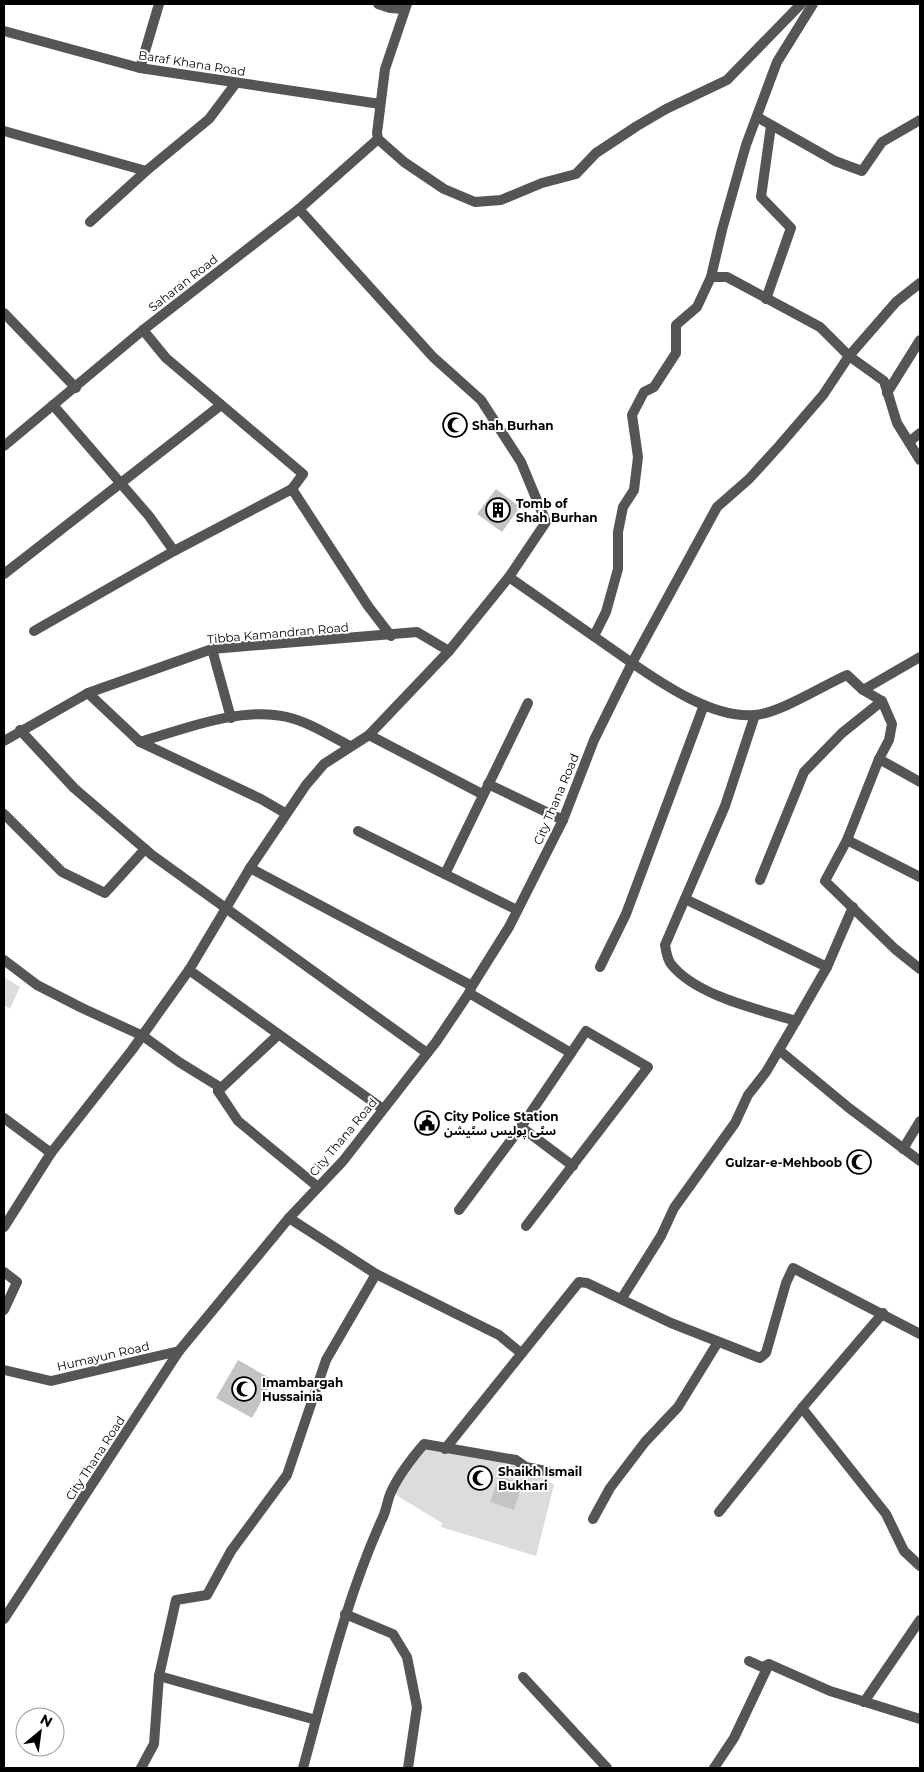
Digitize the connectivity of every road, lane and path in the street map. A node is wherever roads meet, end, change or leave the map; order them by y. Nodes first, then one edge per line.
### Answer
1 (159, 4) edge
2 (378, 4) edge
3 (801, 4) edge
4 (813, 4) edge
5 (405, 7) edge
6 (4, 31) edge
7 (140, 68) junction
8 (236, 82) junction
9 (380, 104) junction
10 (756, 117) junction
11 (920, 120) edge
12 (771, 126) junction
13 (4, 131) edge
14 (378, 139) junction
15 (146, 171) junction
16 (299, 209) junction
17 (90, 222) dead end
18 (711, 277) junction
19 (920, 283) edge
20 (766, 299) junction
21 (4, 313) edge
22 (143, 330) junction
23 (920, 340) edge
24 (849, 356) junction
25 (76, 388) junction
26 (888, 393) junction
27 (53, 405) junction
28 (221, 406) junction
29 (920, 433) edge
30 (909, 442) junction
31 (5, 444) edge
32 (920, 460) edge
33 (120, 484) junction
34 (292, 489) junction
35 (174, 551) junction
36 (4, 574) edge
37 (509, 577) junction
38 (34, 631) dead end
39 (390, 636) junction
40 (594, 636) junction
41 (212, 649) junction
42 (449, 651) junction
43 (920, 657) edge
44 (632, 664) junction
45 (863, 690) junction
46 (88, 693) junction
47 (882, 701) junction
48 (528, 703) dead end
49 (704, 705) junction
50 (755, 716) junction
51 (230, 718) junction
52 (20, 730) junction
53 (369, 735) junction
54 (4, 741) edge
55 (140, 742) junction
56 (350, 746) junction
57 (879, 759) junction
58 (920, 782) edge
59 (488, 784) junction
60 (482, 794) junction
61 (285, 813) junction
62 (4, 814) edge
63 (563, 820) junction
64 (358, 831) dead end
65 (847, 840) junction
66 (145, 849) junction
67 (250, 868) junction
68 (444, 874) junction
69 (920, 877) edge
70 (760, 880) dead end
71 (685, 899) junction
72 (853, 907) junction
73 (225, 909) junction
74 (518, 910) junction
75 (4, 960) edge
76 (600, 967) dead end
77 (827, 967) junction
78 (920, 969) edge
79 (189, 970) junction
80 (470, 989) junction
81 (796, 1021) junction
82 (278, 1035) junction
83 (143, 1036) junction
84 (779, 1050) junction
85 (426, 1053) junction
86 (571, 1053) junction
87 (218, 1091) junction
88 (383, 1108) junction
89 (4, 1118) edge
90 (920, 1121) edge
91 (521, 1128) junction
92 (903, 1150) junction
93 (51, 1153) junction
94 (920, 1161) edge
95 (574, 1166) junction
96 (318, 1187) junction
97 (459, 1210) dead end
98 (289, 1218) junction
99 (526, 1226) dead end
100 (4, 1227) edge
101 (4, 1272) edge
102 (376, 1274) junction
103 (622, 1298) junction
104 (4, 1310) edge
105 (883, 1313) junction
106 (920, 1334) edge
107 (718, 1342) junction
108 (179, 1351) junction
109 (521, 1353) junction
110 (4, 1370) edge
111 (802, 1408) junction
112 (445, 1449) junction
113 (555, 1473) dead end
114 (719, 1512) dead end
115 (594, 1519) dead end
116 (920, 1566) edge
117 (345, 1614) junction
118 (4, 1619) edge
119 (920, 1620) edge
120 (749, 1661) dead end
121 (769, 1664) junction
122 (159, 1676) junction
123 (523, 1677) dead end
124 (864, 1702) junction
125 (920, 1718) edge
126 (316, 1720) junction
127 (141, 1768) edge
128 (303, 1768) edge
129 (408, 1768) edge
130 (607, 1768) edge
131 (714, 1768) edge

1 - 7 street
2 - 5 street
3 - 14 street
4 - 10 street
5 - 9 street
6 - 7 street, Baraf Khana Road
7 - 8 street, Baraf Khana Road
8 - 9 street, Baraf Khana Road
8 - 15 street
9 - 14 street
10 - 12 street
10 - 18 street
11 - 12 street
12 - 20 street
13 - 15 street
14 - 16 street, Saharan Road
15 - 17 street
16 - 22 street, Saharan Road
16 - 37 street
18 - 20 street
18 - 40 street
19 - 24 street, City Thana Road
20 - 24 street
21 - 25 street
22 - 25 street, Saharan Road
22 - 28 street
23 - 26 street
24 - 26 street
24 - 44 street, City Thana Road
25 - 27 street, Saharan Road
26 - 30 street
27 - 31 street, Saharan Road
27 - 33 street
28 - 33 street
28 - 34 street
29 - 30 street
30 - 32 street
33 - 35 street
33 - 36 street
34 - 35 street
34 - 39 street
35 - 38 street
37 - 40 street
37 - 42 street
39 - 41 street, Tibba Kamandran Road
39 - 42 street, Tibba Kamandran Road
40 - 44 street
41 - 46 street, Tibba Kamandran Road
41 - 51 street
42 - 53 street
43 - 45 street
44 - 49 street
44 - 63 street, City Thana Road
45 - 47 street
45 - 50 street
46 - 52 street, Tibba Kamandran Road
46 - 55 street
47 - 57 street
47 - 70 street
48 - 59 street
49 - 50 street
49 - 76 street
50 - 71 street
51 - 55 street
51 - 56 street
52 - 54 street, Tibba Kamandran Road
52 - 66 street
53 - 56 street
53 - 60 street
55 - 61 street
56 - 61 street
57 - 58 street
57 - 65 street
59 - 60 street
59 - 63 street
60 - 68 street
61 - 67 street
62 - 66 street
63 - 74 street, City Thana Road
64 - 68 street
65 - 69 street
65 - 72 street
66 - 73 street
67 - 73 street
67 - 80 street
68 - 74 street
71 - 77 street
71 - 81 street
72 - 77 street
72 - 78 street
73 - 79 street
73 - 85 street
74 - 80 street, City Thana Road
75 - 83 street
77 - 81 street
79 - 82 street
79 - 83 street
80 - 85 street, City Thana Road
80 - 86 street
81 - 84 street
82 - 87 street
82 - 88 street
83 - 87 street
83 - 93 street
84 - 92 street
84 - 103 street
85 - 88 street, City Thana Road
86 - 91 street
86 - 95 street
87 - 96 street
88 - 96 street, City Thana Road
89 - 93 street
90 - 92 street
91 - 95 street
91 - 97 street
92 - 94 street
93 - 100 street
95 - 99 street
96 - 98 street, City Thana Road
98 - 102 street
98 - 108 street, City Thana Road
101 - 104 street
102 - 109 street
102 - 122 street
103 - 107 street
103 - 109 street
105 - 106 street
105 - 107 street
105 - 111 street
107 - 115 street
108 - 110 street, Humayun Road
108 - 118 street, City Thana Road
109 - 112 street
111 - 114 street
111 - 116 street
112 - 113 street
112 - 117 street
117 - 126 street
117 - 129 street
119 - 124 street
120 - 121 street
121 - 124 street
121 - 131 street
122 - 126 street
122 - 127 street
123 - 130 street
124 - 125 street
126 - 128 street

